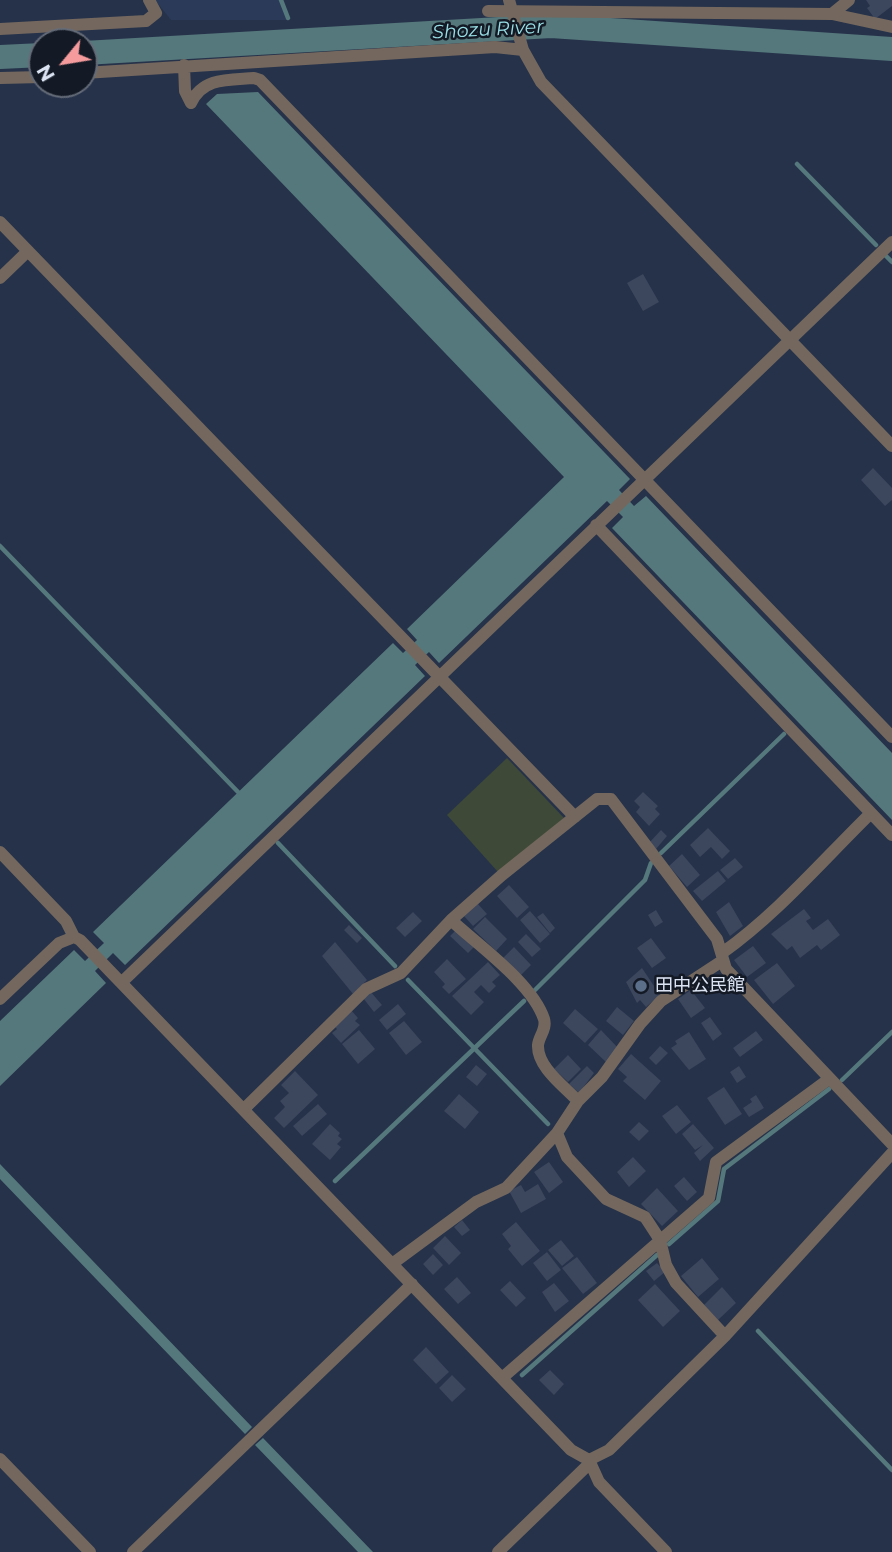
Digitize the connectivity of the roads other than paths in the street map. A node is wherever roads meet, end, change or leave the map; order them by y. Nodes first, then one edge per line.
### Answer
1 (149, 0) edge
2 (849, 0) edge
3 (511, 5) edge
4 (488, 11) dead end
5 (832, 14) junction
6 (892, 27) edge
7 (0, 29) edge
8 (523, 47) junction
9 (184, 65) junction
10 (98, 72) edge
11 (28, 77) edge
12 (0, 78) edge
13 (0, 222) edge
14 (890, 247) edge
15 (28, 251) junction
16 (0, 278) edge
17 (790, 340) junction
18 (892, 446) edge
19 (645, 478) junction
20 (596, 525) junction
21 (439, 677) junction
22 (892, 737) edge
23 (871, 813) junction
24 (575, 817) junction
25 (892, 835) edge
26 (0, 852) edge
27 (451, 920) junction
28 (74, 937) junction
29 (722, 957) junction
30 (122, 982) junction
31 (0, 999) edge
32 (829, 1079) junction
33 (578, 1101) junction
34 (244, 1109) junction
35 (557, 1133) junction
36 (892, 1144) edge
37 (892, 1153) edge
38 (660, 1240) junction
39 (392, 1264) junction
40 (412, 1284) junction
41 (725, 1336) junction
42 (502, 1378) junction
43 (0, 1459) edge
44 (589, 1462) junction
45 (90, 1552) edge
46 (134, 1552) edge
47 (498, 1552) edge
48 (666, 1552) edge

1 - 7 street
2 - 5 street
3 - 4 street
3 - 5 street
3 - 8 street
5 - 6 street
8 - 9 street
8 - 17 street
9 - 10 street
9 - 19 street
11 - 12 street
13 - 15 street
14 - 17 street
15 - 16 street
15 - 21 street
17 - 18 street
17 - 19 street
19 - 20 street
19 - 22 street
20 - 21 street
20 - 23 street
21 - 24 street
21 - 30 street
23 - 25 street
23 - 29 street
24 - 27 street
24 - 29 street
26 - 28 street
27 - 33 street
27 - 34 street
28 - 30 street
28 - 31 street
29 - 32 street
29 - 33 street
30 - 34 street
32 - 36 street
32 - 38 street
33 - 35 street
34 - 39 street
35 - 38 street
35 - 39 street
37 - 41 street
38 - 41 street
38 - 42 street
39 - 40 street
40 - 42 street
40 - 46 street
41 - 44 street
42 - 44 street
43 - 45 street
44 - 47 street
44 - 48 street

